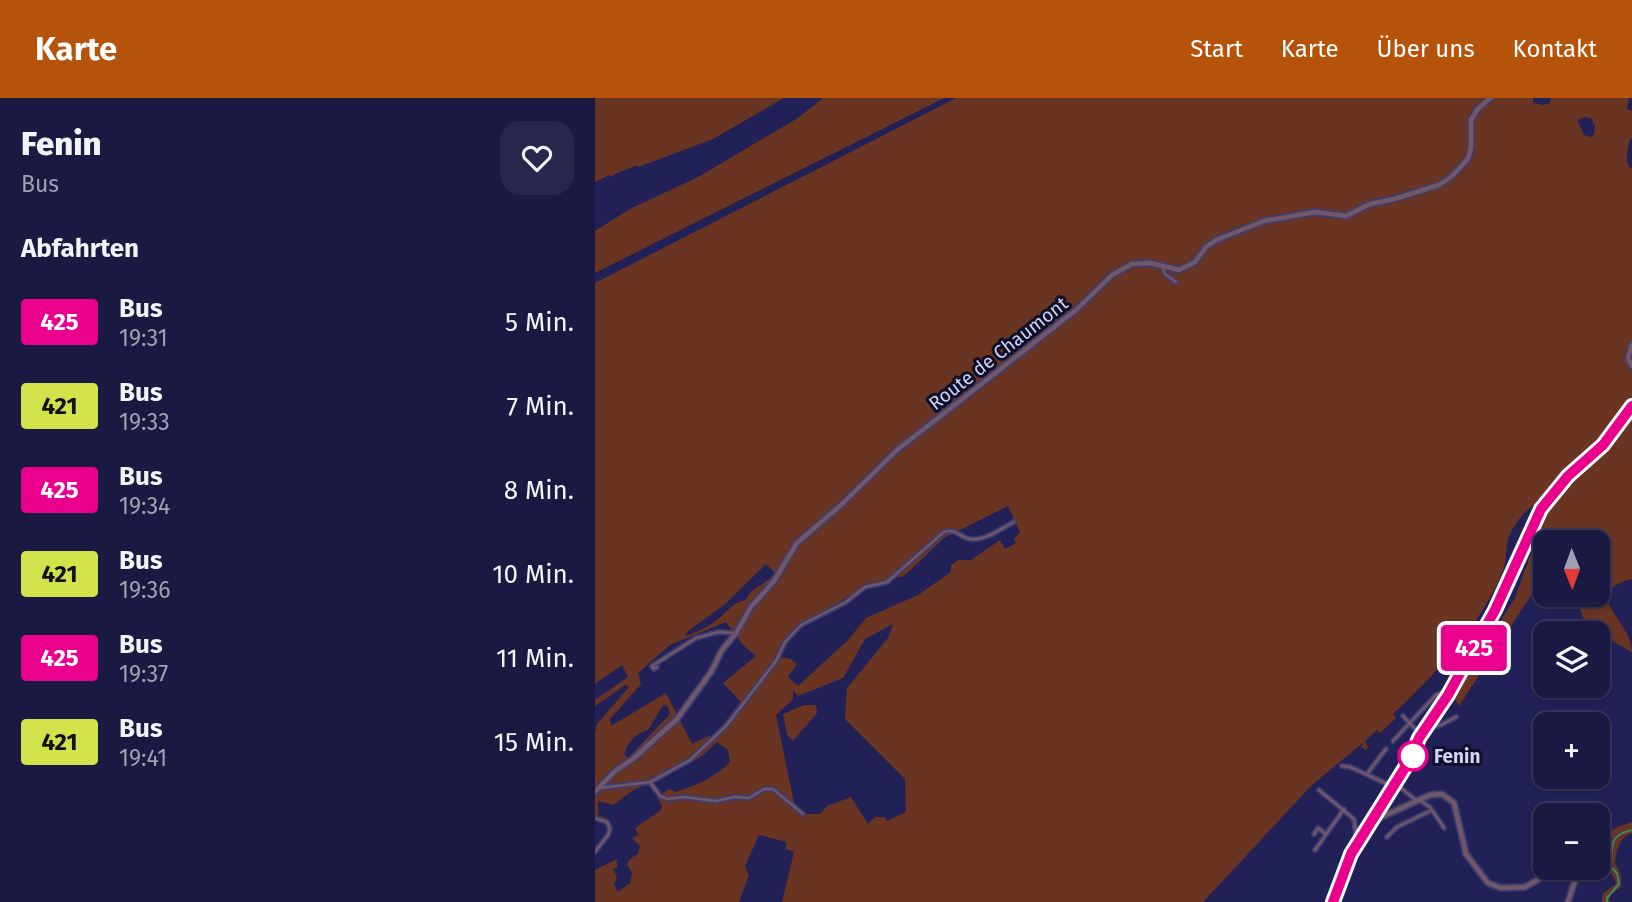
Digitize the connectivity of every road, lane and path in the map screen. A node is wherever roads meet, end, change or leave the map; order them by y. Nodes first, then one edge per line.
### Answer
1 (1490, 98) edge
2 (1162, 266) junction
3 (1176, 282) dead end
4 (1632, 345) edge
5 (1632, 366) edge
6 (1632, 406) edge
7 (1014, 522) dead end
8 (736, 633) junction
9 (657, 667) dead end
10 (1446, 698) junction
11 (1403, 716) dead end
12 (1456, 717) dead end
13 (1410, 725) junction
14 (1427, 727) junction
15 (1419, 733) junction
16 (1393, 741) dead end
17 (1416, 747) junction
18 (1386, 749) dead end
19 (1342, 766) dead end
20 (1367, 774) junction
21 (650, 782) junction
22 (1395, 785) junction
23 (600, 788) junction
24 (1319, 790) dead end
25 (595, 792) edge
26 (1418, 800) junction
27 (1344, 809) junction
28 (1432, 810) junction
29 (803, 814) dead end
30 (1381, 814) junction
31 (595, 818) edge
32 (1444, 828) dead end
33 (1314, 834) dead end
34 (1326, 834) junction
35 (1387, 837) dead end
36 (1361, 838) junction
37 (1315, 850) dead end
38 (595, 852) edge
39 (1538, 880) edge
40 (1575, 880) edge
41 (1333, 902) edge
42 (1568, 902) edge

1 - 2 street, Route de Chaumont
2 - 3 street
2 - 8 street, Route de Chaumont
4 - 5 street
6 - 10 street
7 - 21 street
8 - 9 street
8 - 23 street, Route de Chaumont
10 - 13 street
10 - 14 street
11 - 13 street
12 - 14 street
13 - 15 street
13 - 16 street
14 - 15 street
14 - 17 street
15 - 17 street
17 - 22 street
18 - 20 street
19 - 20 street
20 - 22 street
21 - 23 street
21 - 29 street
22 - 26 street
22 - 30 street
23 - 25 street, Route de Chaumont
24 - 27 street
26 - 28 street
26 - 30 street
26 - 39 street
27 - 34 street
27 - 36 street
28 - 32 street
28 - 35 street
30 - 36 street
31 - 38 street
33 - 34 street
34 - 37 street
36 - 41 street
40 - 42 street

